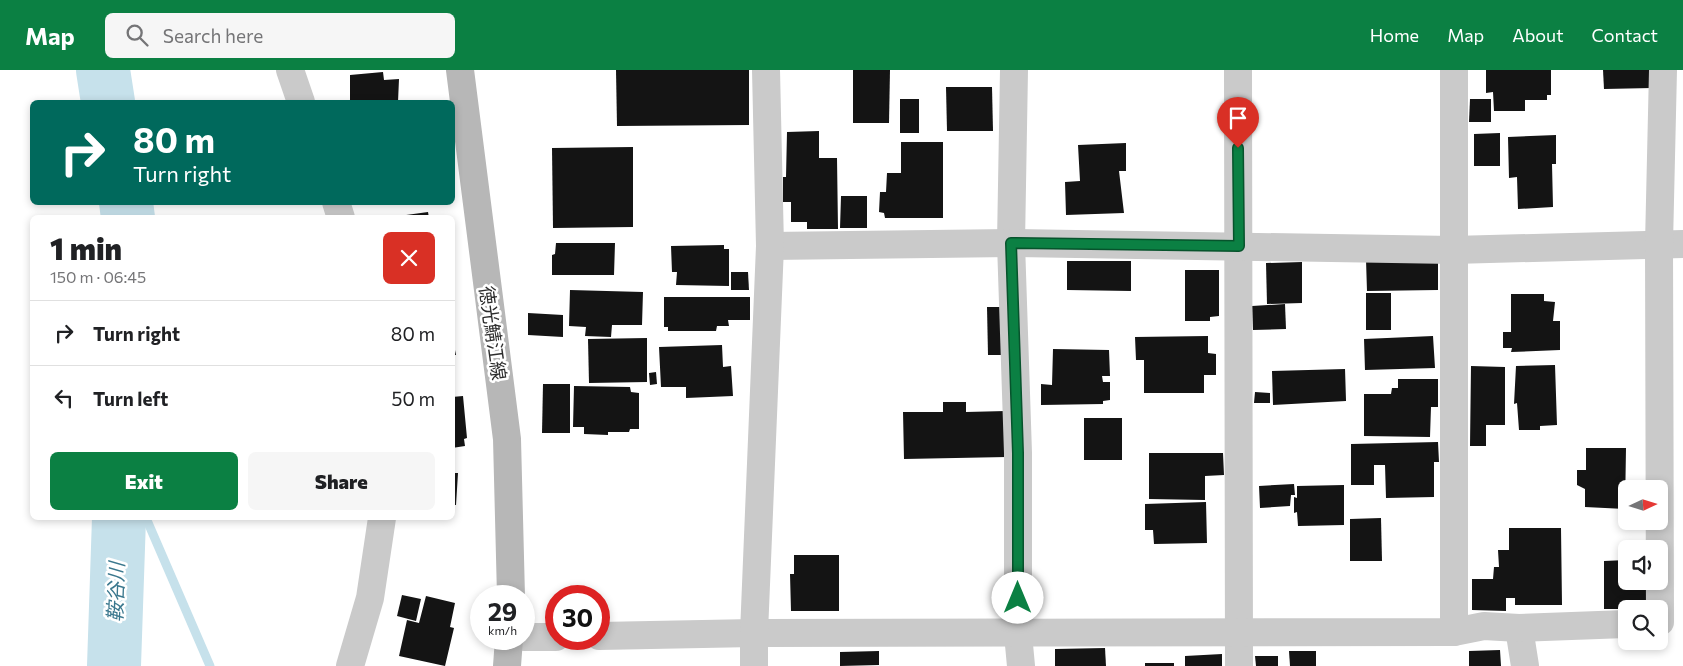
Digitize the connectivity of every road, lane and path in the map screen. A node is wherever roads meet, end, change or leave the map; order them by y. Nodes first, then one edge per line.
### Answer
1 (290, 70) edge
2 (460, 70) edge
3 (766, 70) edge
4 (1014, 70) edge
5 (1238, 70) edge
6 (1454, 70) edge
7 (1663, 70) edge
8 (300, 100) edge
9 (1011, 243) junction
10 (1671, 244) edge
11 (770, 246) junction
12 (1239, 246) junction
13 (1453, 250) junction
14 (382, 520) edge
15 (511, 585) edge
16 (1667, 600) edge
17 (1618, 624) edge
18 (1519, 628) junction
19 (1239, 632) junction
20 (1454, 632) junction
21 (754, 633) junction
22 (1018, 634) junction
23 (610, 636) edge
24 (508, 650) edge
25 (350, 666) edge
26 (506, 666) edge
27 (754, 666) edge
28 (1021, 666) edge
29 (1239, 666) edge
30 (1525, 666) edge

1 - 8 street
2 - 15 main road, 徳光鯖江線
3 - 11 street
4 - 9 street
5 - 12 street
6 - 13 street
7 - 10 street
9 - 11 street
9 - 12 street
9 - 22 street
10 - 13 street
10 - 16 street
11 - 21 street
12 - 13 street
12 - 19 street
13 - 20 street
14 - 25 street
17 - 18 street
18 - 20 street
18 - 30 street
19 - 20 street
19 - 22 street
19 - 29 street
21 - 22 street
21 - 23 street
21 - 27 street
22 - 28 street
24 - 26 main road

